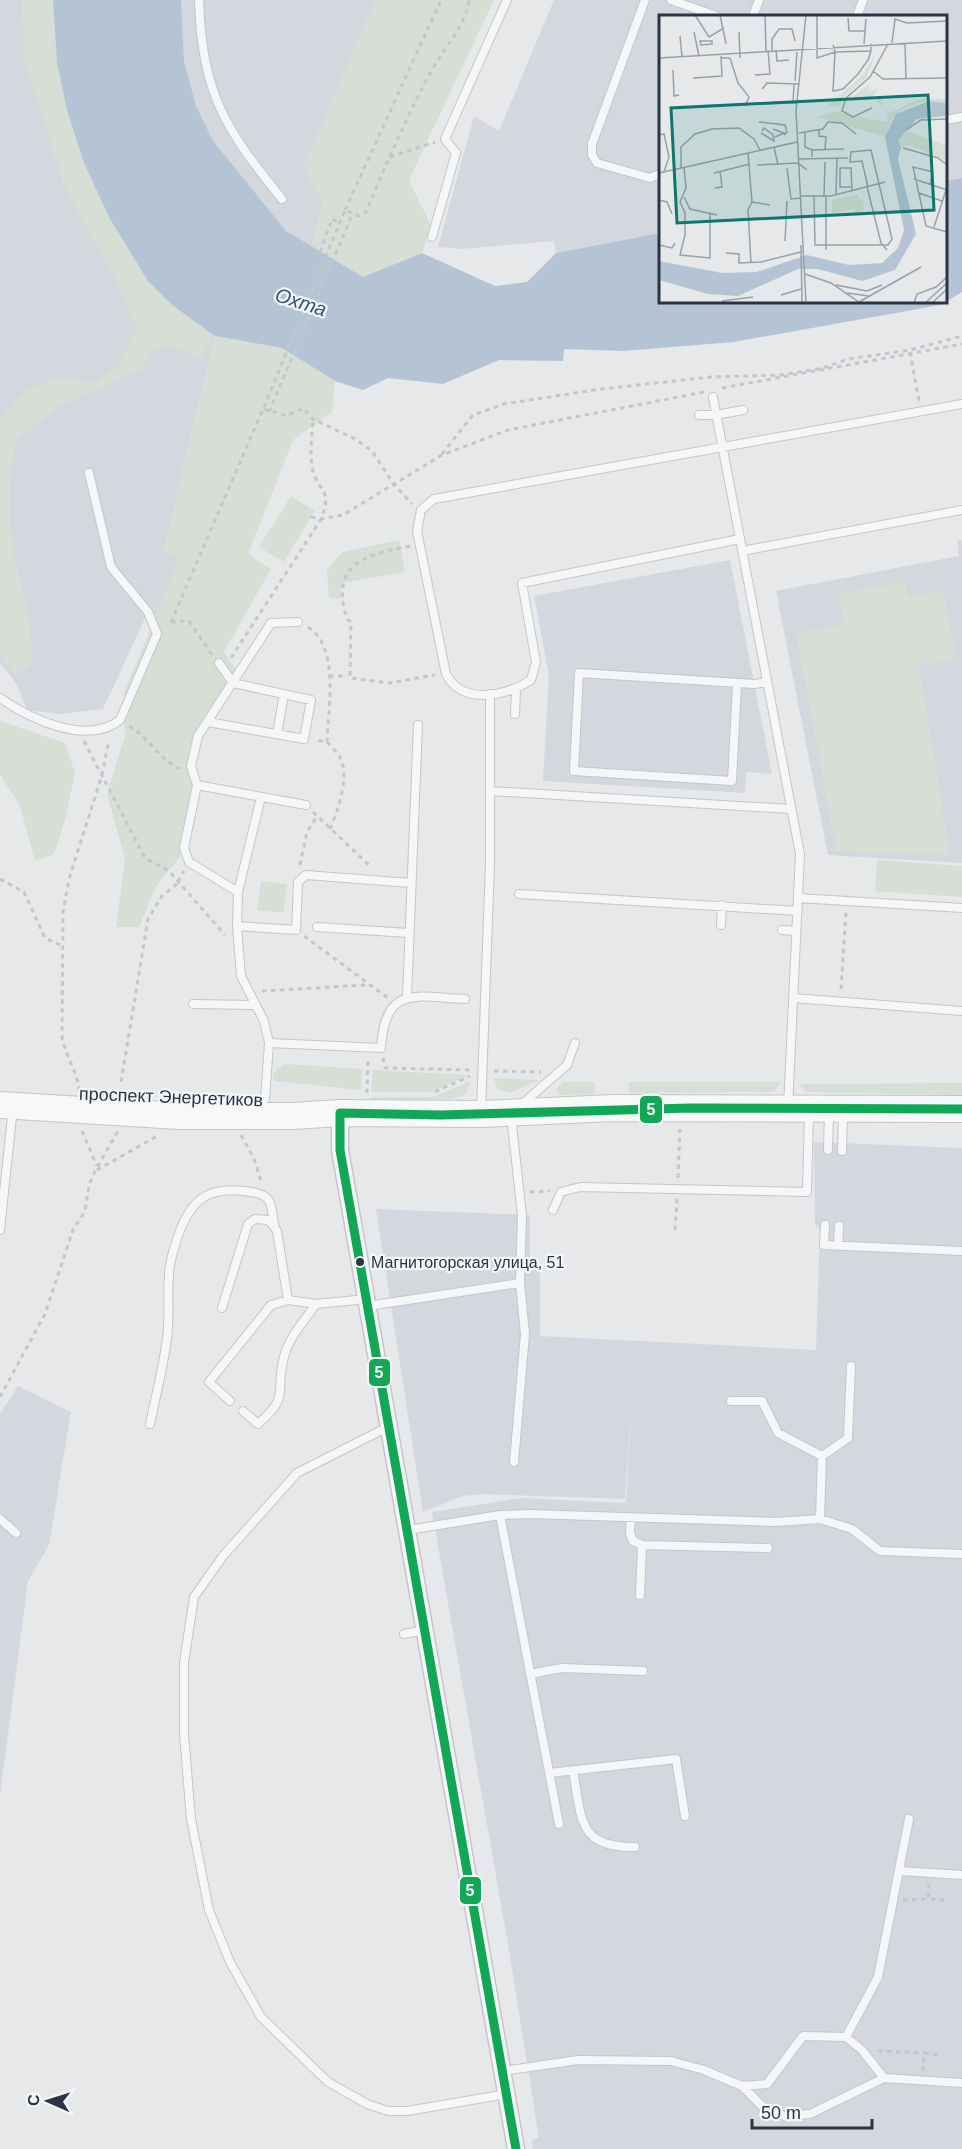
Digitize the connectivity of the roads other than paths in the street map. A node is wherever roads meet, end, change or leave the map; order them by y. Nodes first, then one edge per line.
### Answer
1 (199, 0) edge
2 (507, 0) edge
3 (645, 0) edge
4 (671, 0) edge
5 (759, 0) edge
6 (863, 0) edge
7 (713, 15) edge
8 (753, 15) edge
9 (857, 15) edge
10 (962, 117) edge
11 (947, 120) edge
12 (659, 174) edge
13 (282, 199) dead end
14 (432, 237) dead end
15 (712, 397) dead end
16 (962, 404) edge
17 (743, 410) dead end
18 (699, 415) dead end
19 (716, 415) junction
20 (723, 448) junction
21 (89, 473) dead end
22 (962, 510) edge
23 (740, 539) junction
24 (742, 551) junction
25 (298, 622) road end
26 (221, 667) road end
27 (767, 682) junction
28 (233, 683) junction
29 (738, 684) junction
30 (516, 689) junction
31 (284, 694) junction
32 (490, 694) junction
33 (0, 698) edge
34 (515, 714) dead end
35 (208, 722) junction
36 (418, 725) dead end
37 (277, 734) junction
38 (197, 785) junction
39 (490, 791) junction
40 (261, 797) junction
41 (306, 806) road end
42 (791, 810) junction
43 (411, 883) junction
44 (238, 892) junction
45 (519, 894) dead end
46 (798, 898) junction
47 (722, 905) junction
48 (962, 908) edge
49 (798, 910) junction
50 (721, 925) dead end
51 (237, 926) junction
52 (316, 927) dead end
53 (782, 930) dead end
54 (796, 931) junction
55 (408, 933) junction
56 (407, 997) junction
57 (793, 998) junction
58 (465, 999) dead end
59 (193, 1004) dead end
60 (255, 1005) junction
61 (962, 1011) edge
62 (269, 1043) junction
63 (574, 1043) dead end
64 (265, 1099) junction
65 (4, 1100) edge
66 (817, 1108) junction
67 (962, 1109) edge
68 (340, 1113) junction
69 (510, 1113) junction
70 (481, 1114) junction
71 (0, 1133) edge
72 (10, 1135) junction
73 (828, 1150) dead end
74 (842, 1151) dead end
75 (554, 1210) dead end
76 (274, 1224) junction
77 (825, 1225) dead end
78 (839, 1226) dead end
79 (0, 1230) edge
80 (838, 1246) junction
81 (962, 1251) edge
82 (520, 1283) junction
83 (288, 1300) junction
84 (368, 1303) junction
85 (316, 1304) junction
86 (222, 1308) dead end
87 (851, 1366) dead end
88 (230, 1401) dead end
89 (731, 1401) dead end
90 (243, 1411) dead end
91 (150, 1424) dead end
92 (390, 1428) junction
93 (822, 1456) junction
94 (514, 1462) dead end
95 (500, 1515) junction
96 (630, 1516) junction
97 (0, 1519) edge
98 (820, 1519) junction
99 (408, 1530) junction
100 (16, 1533) dead end
101 (642, 1545) junction
102 (768, 1548) dead end
103 (962, 1554) edge
104 (640, 1595) dead end
105 (425, 1630) junction
106 (404, 1634) dead end
107 (643, 1671) dead end
108 (530, 1674) junction
109 (573, 1771) junction
110 (549, 1773) junction
111 (685, 1816) dead end
112 (909, 1819) dead end
113 (559, 1824) dead end
114 (635, 1846) dead end
115 (900, 1871) junction
116 (962, 1875) edge
117 (846, 2037) junction
118 (503, 2072) junction
119 (884, 2078) junction
120 (962, 2083) edge
121 (742, 2086) junction
122 (507, 2094) junction
123 (516, 2149) edge

1 - 13 lane
2 - 14 lane
3 - 12 lane
4 - 7 lane
5 - 8 lane
6 - 9 lane
10 - 11 lane
15 - 19 lane
16 - 20 lane
17 - 19 lane
18 - 19 lane
19 - 20 lane
20 - 23 lane
20 - 32 lane
21 - 33 lane
22 - 24 lane
23 - 24 lane
23 - 30 lane
24 - 27 lane
25 - 28 lane
26 - 28 lane
27 - 29 lane
27 - 42 lane
28 - 31 lane
28 - 35 lane
29 - 29 lane
30 - 32 lane
30 - 34 lane
31 - 37 lane
31 - 37 lane
32 - 39 lane
35 - 37 lane
35 - 38 lane
36 - 43 lane
38 - 40 lane
38 - 44 lane
39 - 42 lane
39 - 70 lane
40 - 41 lane
40 - 44 lane
42 - 46 lane
43 - 51 lane
43 - 55 lane
44 - 51 lane
45 - 47 lane
46 - 48 lane
46 - 49 lane
47 - 49 lane
47 - 50 lane
49 - 54 lane
51 - 60 lane
52 - 55 lane
53 - 54 lane
54 - 57 lane
55 - 56 lane
56 - 58 lane
56 - 62 lane
57 - 61 lane
57 - 66 lane
59 - 60 lane
60 - 62 lane
62 - 64 lane
63 - 69 lane
64 - 65 main road, проспект Энергетиков
64 - 68 main road, проспект Энергетиков
65 - 68 main road, проспект Энергетиков
65 - 72 lane
66 - 67 main road, проспект Энергетиков
66 - 69 main road, проспект Энергетиков
66 - 73 lane
66 - 74 lane
66 - 75 lane
68 - 70 main road, проспект Энергетиков
68 - 84 street
69 - 70 main road, проспект Энергетиков
69 - 82 lane
71 - 72 lane
72 - 79 lane
76 - 83 lane
76 - 86 lane
76 - 91 lane
77 - 80 lane
78 - 80 lane
80 - 81 lane
82 - 84 lane
82 - 94 lane
83 - 85 lane
83 - 88 lane
84 - 85 lane
84 - 92 street
85 - 90 lane
87 - 93 lane
89 - 93 lane
92 - 99 street
92 - 122 lane
93 - 98 lane
95 - 96 lane
95 - 99 lane
95 - 108 lane
96 - 98 lane
96 - 101 lane
97 - 100 lane
98 - 103 lane
99 - 105 street
101 - 102 lane
101 - 104 lane
105 - 106 lane
105 - 118 street
107 - 108 lane
108 - 110 lane
109 - 110 lane
109 - 111 lane
109 - 114 lane
110 - 113 lane
112 - 115 lane
115 - 116 lane
115 - 117 lane
117 - 119 lane
117 - 121 lane
118 - 121 lane
118 - 122 street
119 - 120 lane
119 - 121 lane
122 - 123 street

